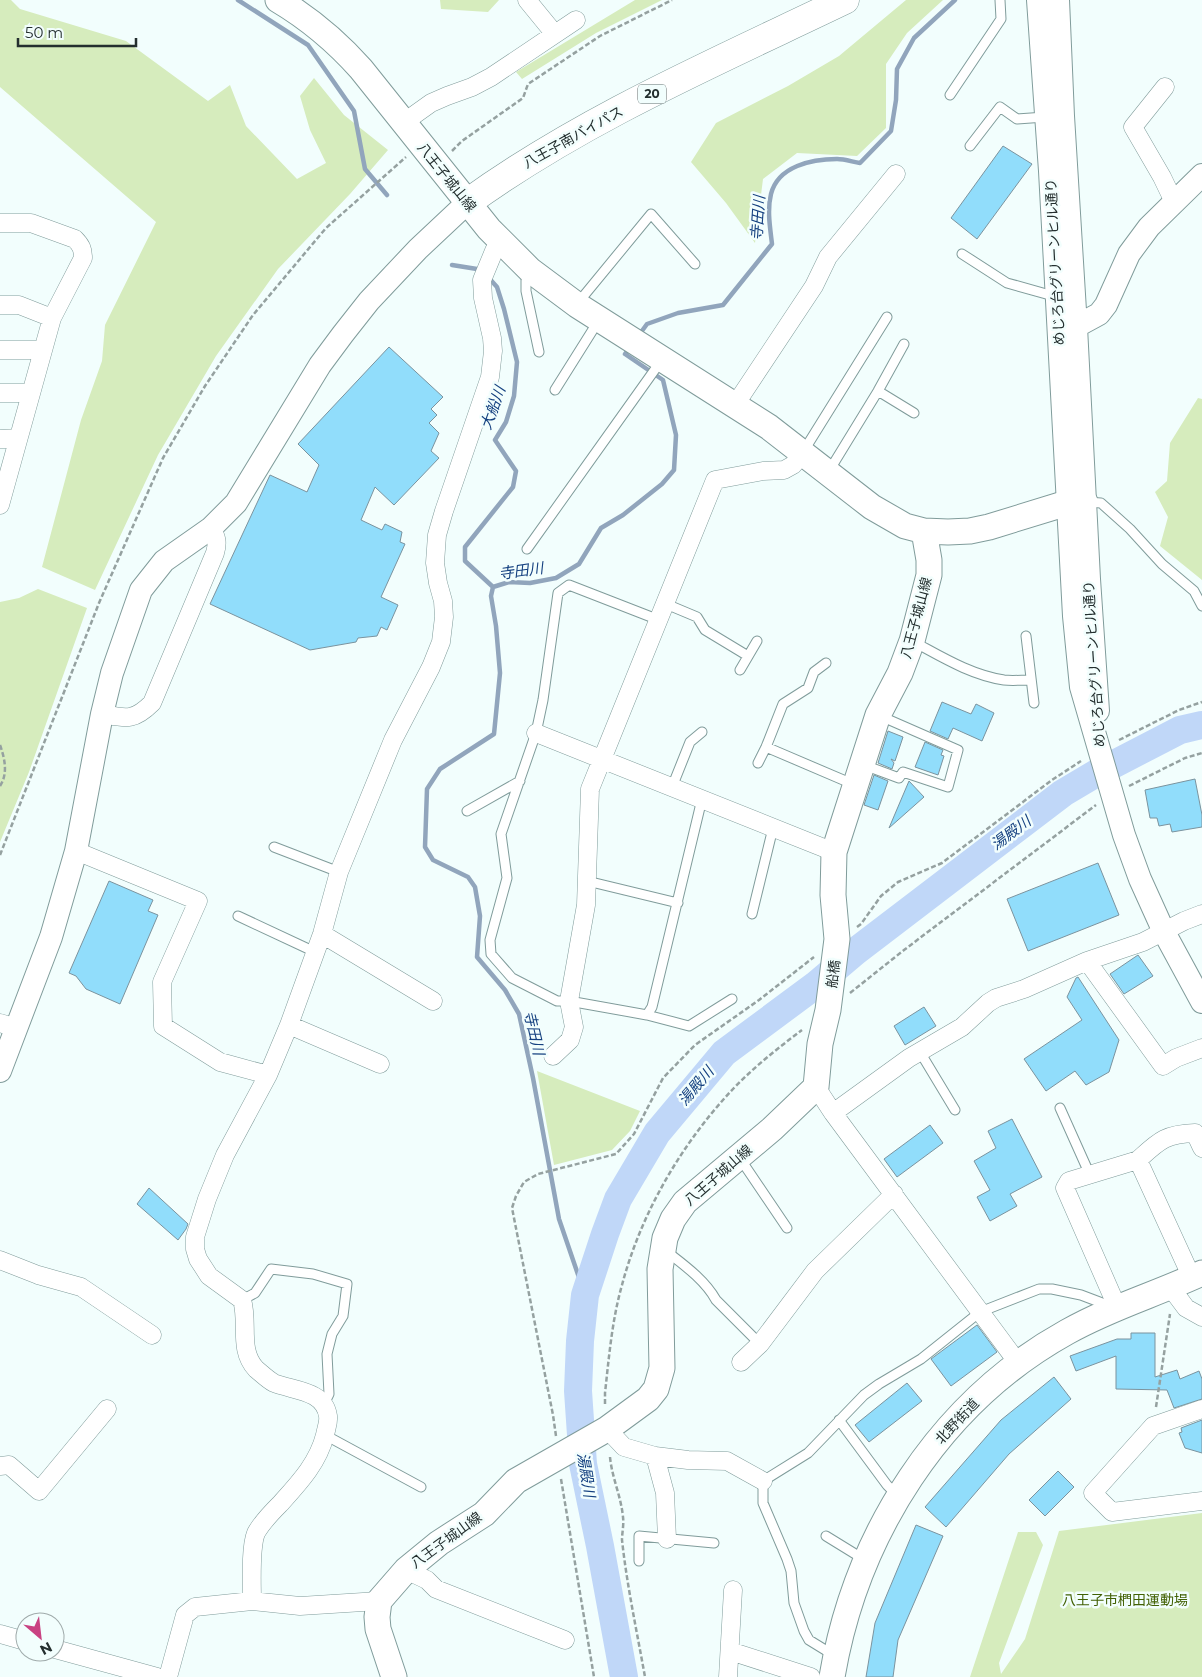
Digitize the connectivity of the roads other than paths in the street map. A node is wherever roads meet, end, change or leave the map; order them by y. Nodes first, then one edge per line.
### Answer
1 (278, 0) edge
2 (527, 0) edge
3 (845, 0) edge
4 (1000, 0) edge
5 (1038, 0) edge
6 (1058, 0) edge
7 (576, 20) dead end
8 (554, 33) junction
9 (1164, 87) dead end
10 (950, 95) dead end
11 (1055, 117) junction
12 (404, 123) junction
13 (970, 146) dead end
14 (896, 174) dead end
15 (1202, 175) edge
16 (1174, 202) junction
17 (467, 203) junction
18 (0, 223) edge
19 (500, 241) junction
20 (962, 254) dead end
21 (695, 264) dead end
22 (530, 270) junction
23 (1057, 297) junction
24 (576, 304) junction
25 (0, 305) edge
26 (887, 317) dead end
27 (52, 318) junction
28 (600, 319) junction
29 (1068, 332) junction
30 (904, 344) dead end
31 (0, 350) edge
32 (43, 350) junction
33 (539, 352) dead end
34 (648, 353) junction
35 (555, 390) dead end
36 (878, 391) junction
37 (0, 393) edge
38 (31, 393) junction
39 (735, 405) junction
40 (914, 413) dead end
41 (0, 438) edge
42 (18, 438) junction
43 (803, 453) junction
44 (828, 473) junction
45 (3, 485) edge
46 (1076, 502) junction
47 (0, 505) edge
48 (211, 528) junction
49 (924, 531) junction
50 (526, 549) dead end
51 (666, 604) junction
52 (1202, 606) edge
53 (659, 620) junction
54 (1026, 636) dead end
55 (757, 640) dead end
56 (912, 641) junction
57 (748, 656) junction
58 (826, 663) dead end
59 (740, 670) dead end
60 (1031, 680) junction
61 (1034, 703) dead end
62 (102, 714) junction
63 (878, 715) junction
64 (702, 732) dead end
65 (536, 733) junction
66 (766, 747) junction
67 (602, 760) junction
68 (758, 763) dead end
69 (858, 774) junction
70 (520, 781) junction
71 (672, 787) junction
72 (702, 799) junction
73 (467, 811) dead end
74 (773, 828) junction
75 (274, 848) dead end
76 (76, 851) junction
77 (834, 852) junction
78 (340, 872) junction
79 (587, 881) junction
80 (678, 902) junction
81 (752, 914) dead end
82 (1202, 914) edge
83 (238, 916) dead end
84 (1164, 932) junction
85 (322, 934) junction
86 (837, 939) joint
87 (315, 952) junction
88 (1087, 961) junction
89 (732, 999) dead end
90 (433, 1001) dead end
91 (569, 1001) junction
92 (1202, 1002) edge
93 (647, 1015) junction
94 (289, 1025) junction
95 (9, 1026) edge
96 (1202, 1048) edge
97 (920, 1052) junction
98 (553, 1056) dead end
99 (380, 1064) dead end
100 (0, 1071) edge
101 (268, 1075) junction
102 (816, 1087) junction
103 (1060, 1108) dead end
104 (955, 1110) dead end
105 (833, 1113) junction
106 (1200, 1137) edge
107 (739, 1157) junction
108 (1138, 1160) junction
109 (1090, 1175) junction
110 (894, 1194) junction
111 (787, 1228) dead end
112 (662, 1248) junction
113 (0, 1260) edge
114 (1185, 1284) edge
115 (242, 1300) junction
116 (1118, 1309) junction
117 (980, 1312) junction
118 (1202, 1317) edge
119 (152, 1335) dead end
120 (760, 1344) junction
121 (741, 1362) dead end
122 (1018, 1363) junction
123 (324, 1404) junction
124 (107, 1409) dead end
125 (1202, 1409) edge
126 (839, 1420) junction
127 (606, 1429) junction
128 (325, 1435) junction
129 (655, 1456) junction
130 (0, 1466) edge
131 (763, 1481) junction
132 (421, 1487) dead end
133 (898, 1496) junction
134 (1202, 1501) edge
135 (826, 1536) dead end
136 (667, 1539) junction
137 (714, 1543) dead end
138 (865, 1560) junction
139 (639, 1561) dead end
140 (406, 1570) junction
141 (734, 1590) dead end
142 (252, 1601) junction
143 (379, 1601) junction
144 (0, 1634) edge
145 (15, 1638) edge
146 (565, 1640) dead end
147 (730, 1650) junction
148 (65, 1652) edge
149 (834, 1666) edge
150 (157, 1677) edge
151 (168, 1677) edge
152 (394, 1677) edge
153 (728, 1677) edge
154 (811, 1677) edge

1 - 12 main road, 八王子城山線
2 - 8 street
3 - 17 highway, 八王子南バイパス / 20
4 - 10 lane
5 - 11 street, めじろ台グリーンヒル通り
6 - 11 street, めじろ台グリーンヒル通り
7 - 8 street
8 - 12 street
9 - 16 street
11 - 13 lane
11 - 23 street, めじろ台グリーンヒル通り
11 - 29 street, めじろ台グリーンヒル通り
12 - 17 main road, 八王子城山線
14 - 39 street
15 - 16 street
16 - 29 street
17 - 19 main road, 八王子城山線
17 - 48 street
18 - 27 street
19 - 22 main road, 八王子城山線
19 - 78 street
20 - 23 lane
21 - 24 lane
22 - 24 main road, 八王子城山線
22 - 33 lane
23 - 29 street, めじろ台グリーンヒル通り
24 - 28 main road, 八王子城山線
25 - 27 street
26 - 43 lane
27 - 32 street
28 - 34 main road, 八王子城山線
28 - 35 lane
29 - 46 street, めじろ台グリーンヒル通り
30 - 36 lane
31 - 32 street
32 - 38 street
34 - 39 main road, 八王子城山線
34 - 50 lane
36 - 40 lane
36 - 44 lane
37 - 38 street
38 - 42 street
39 - 43 main road, 八王子城山線
41 - 42 street
42 - 45 street
43 - 44 main road, 八王子城山線
43 - 51 street
44 - 49 main road, 八王子城山線
45 - 47 street
46 - 49 main road
46 - 52 lane
46 - 84 street, めじろ台グリーンヒル通り
48 - 62 street
48 - 62 street
49 - 56 main road, 八王子城山線
51 - 53 street
51 - 57 lane
53 - 65 lane
53 - 67 street
54 - 60 lane
55 - 57 lane
56 - 60 lane
56 - 63 main road, 八王子城山線
57 - 59 lane
58 - 66 lane
60 - 61 lane
62 - 76 street
63 - 69 main road, 八王子城山線
63 - 69 lane
64 - 71 lane
65 - 67 street
65 - 70 lane
66 - 68 lane
66 - 69 lane
67 - 71 street
67 - 79 street
69 - 77 main road, 八王子城山線
70 - 73 lane
70 - 91 lane
71 - 72 street
72 - 74 street
72 - 80 lane
74 - 77 street
74 - 81 lane
75 - 78 lane
76 - 95 street
76 - 101 street
77 - 86 main road, 八王子城山線
78 - 85 street
79 - 80 lane
79 - 91 street
80 - 93 lane
82 - 84 street
83 - 87 lane
84 - 88 street
84 - 92 street
85 - 87 street
85 - 90 street
86 - 102 main road, 船橋
87 - 94 street
88 - 96 street
88 - 97 street
89 - 93 lane
91 - 93 lane
91 - 98 street
94 - 99 street
94 - 101 street
95 - 100 street
97 - 104 lane
97 - 105 street
101 - 115 street
102 - 105 street
102 - 107 main road, 八王子城山線
103 - 109 lane
105 - 110 street
106 - 108 street
107 - 111 lane
107 - 112 main road, 八王子城山線
108 - 109 street
108 - 114 street
109 - 116 street
110 - 117 street
110 - 120 street
112 - 120 lane
112 - 127 main road, 八王子城山線
113 - 119 street
114 - 116 main road, 北野街道
114 - 118 street
115 - 123 street
115 - 123 lane
116 - 117 lane
116 - 122 main road, 北野街道
117 - 122 street
117 - 126 lane
120 - 121 street
122 - 133 main road, 北野街道
123 - 128 street
124 - 130 street
125 - 134 street
126 - 131 lane
126 - 133 lane
127 - 129 street
127 - 140 main road, 八王子城山線
128 - 132 lane
128 - 142 street
129 - 131 street
129 - 136 street
131 - 149 lane
133 - 138 main road, 北野街道
135 - 138 lane
136 - 137 lane
136 - 139 lane
138 - 149 main road, 北野街道
140 - 143 main road, 八王子城山線
140 - 146 street
141 - 147 street
142 - 143 street
142 - 151 street
143 - 152 main road
144 - 145 street
147 - 153 street
147 - 154 street
148 - 150 street

